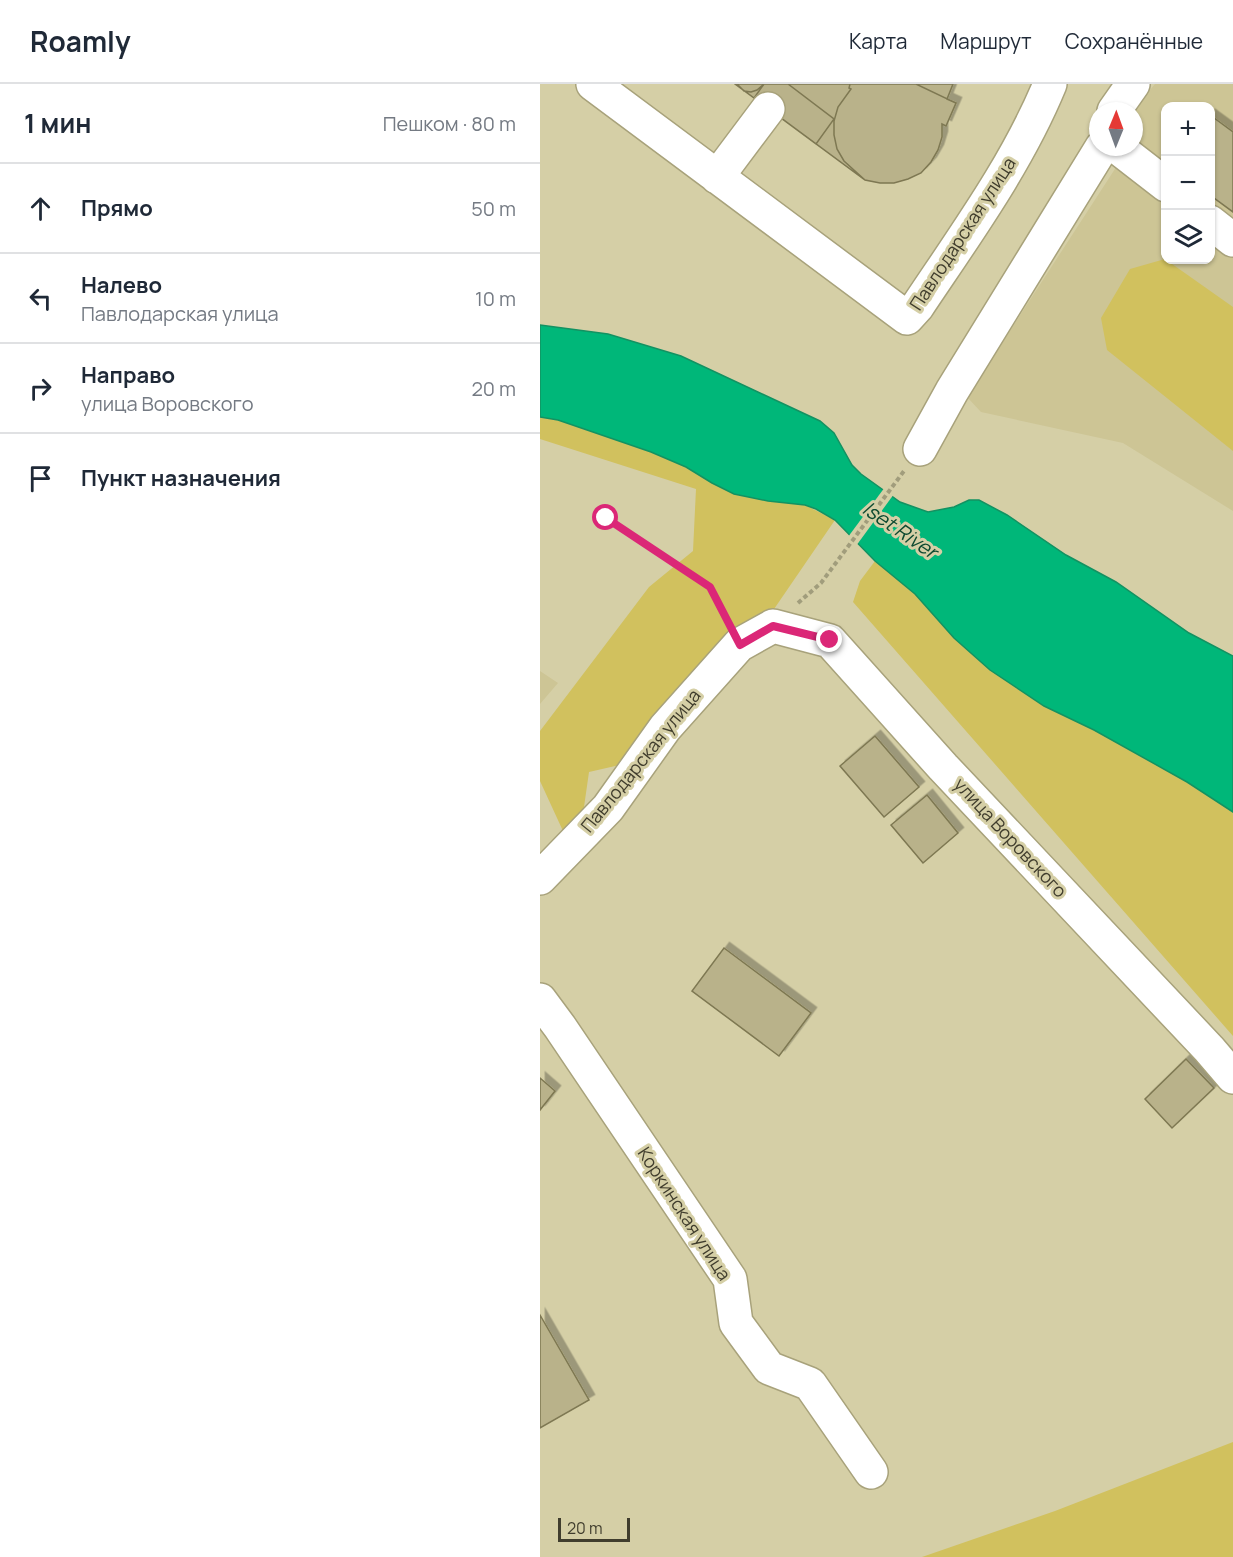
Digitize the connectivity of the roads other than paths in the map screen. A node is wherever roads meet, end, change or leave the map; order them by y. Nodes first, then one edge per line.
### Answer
1 (593, 84) edge
2 (1050, 84) edge
3 (1133, 84) edge
4 (1120, 102) edge
5 (768, 109) dead end
6 (1096, 156) edge
7 (1129, 156) edge
8 (717, 177) junction
9 (1161, 181) edge
10 (1215, 226) edge
11 (1233, 240) edge
12 (920, 449) road end
13 (773, 626) joint
14 (540, 878) edge
15 (540, 1000) edge
16 (1233, 1077) edge
17 (871, 1472) dead end

1 - 8 street
2 - 8 street, Павлодарская улица
3 - 4 street
5 - 8 street
6 - 12 street
7 - 9 street
10 - 11 street
13 - 14 street, Павлодарская улица
13 - 16 street, улица Воровского
15 - 17 street, Коркинская улица

